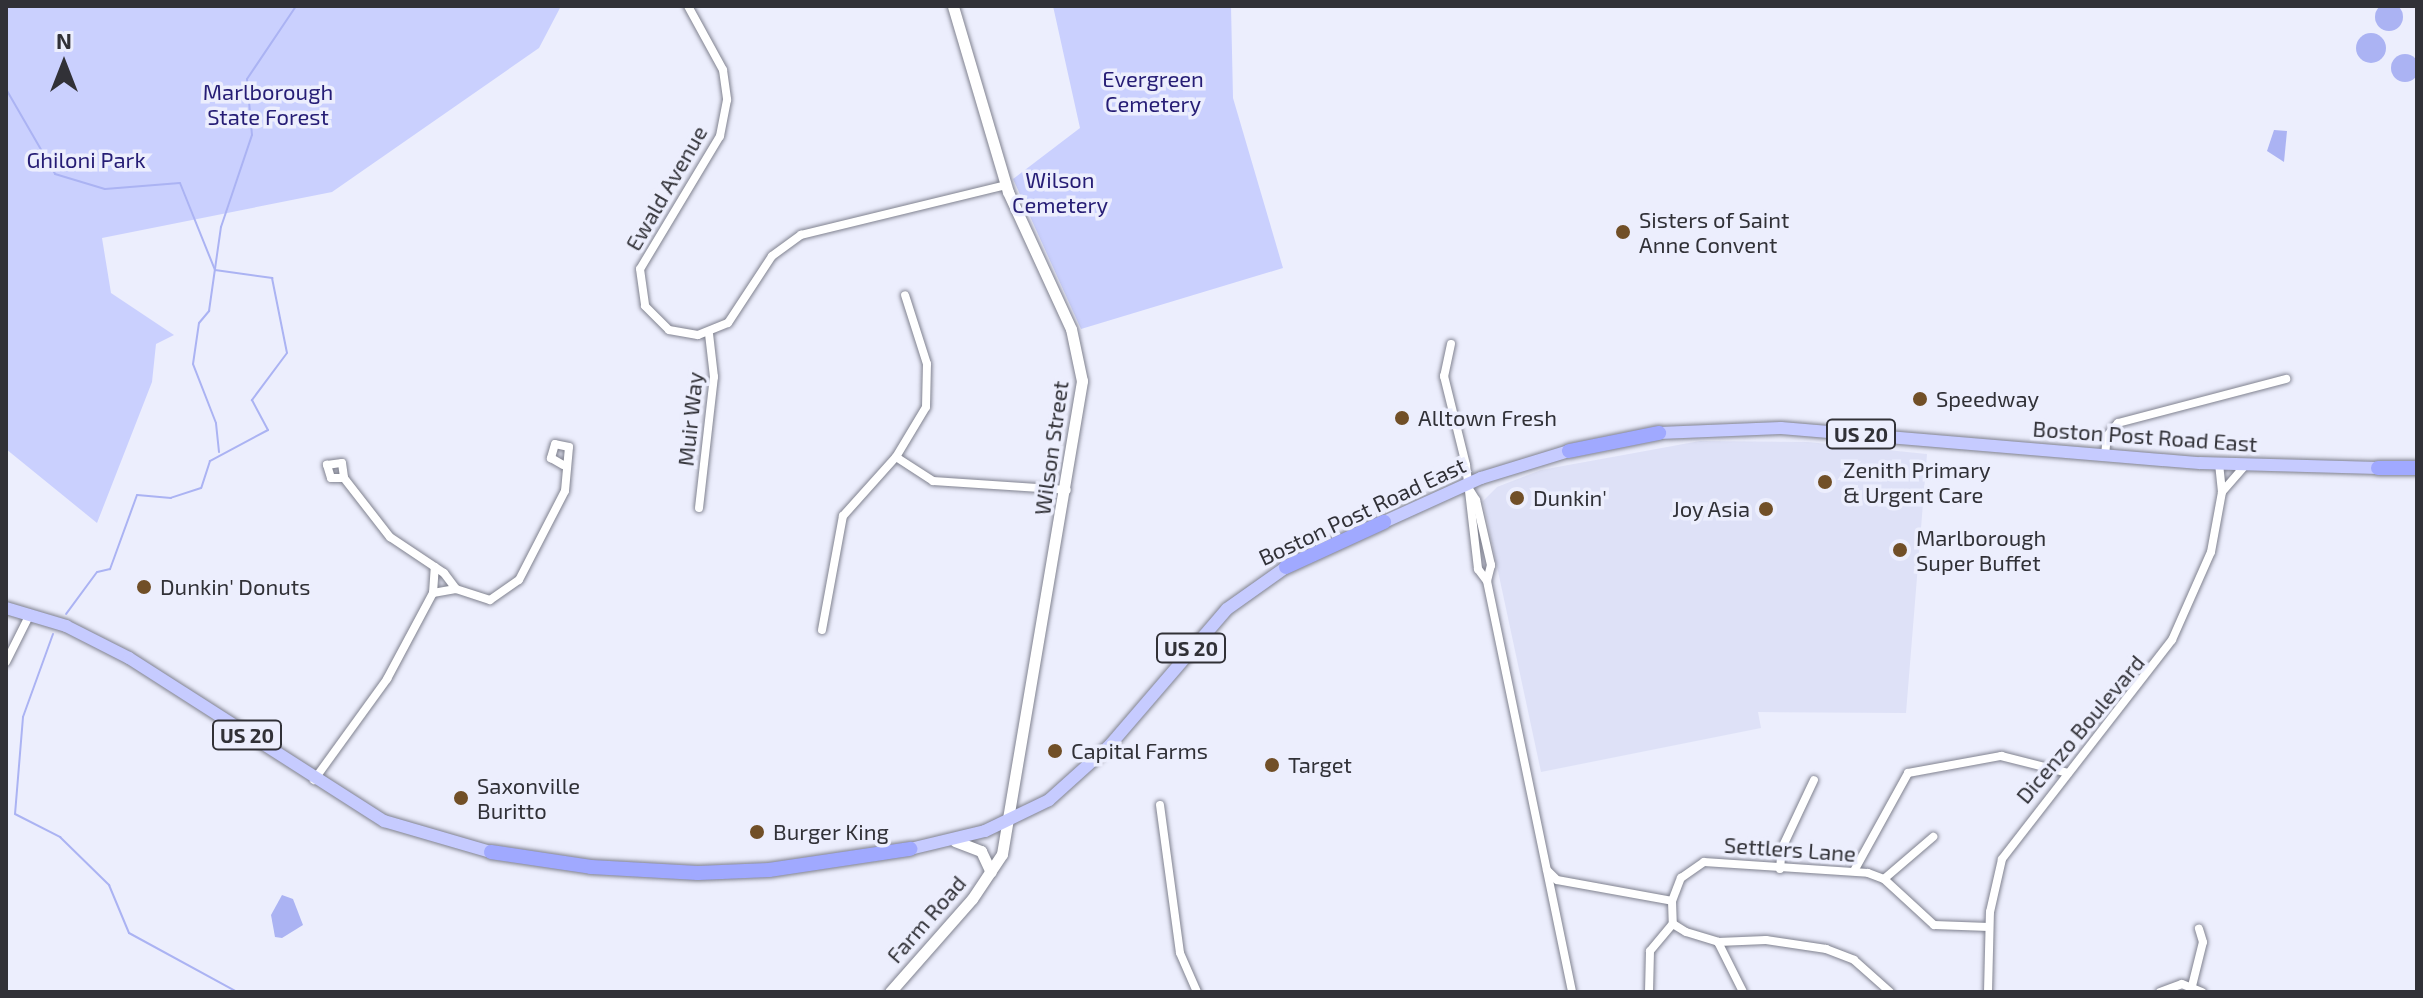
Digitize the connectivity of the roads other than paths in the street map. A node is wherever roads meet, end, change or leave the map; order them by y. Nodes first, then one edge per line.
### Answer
1 (688, 6) edge
2 (953, 6) edge
3 (1006, 185) junction
4 (905, 295) dead end
5 (709, 334) junction
6 (1451, 344) dead end
7 (2286, 379) dead end
8 (1659, 433) joint
9 (1569, 451) joint
10 (2105, 455) junction
11 (896, 457) junction
12 (2219, 464) junction
13 (563, 465) dead end
14 (2247, 465) junction
15 (2378, 468) joint
16 (2417, 468) edge
17 (344, 478) dead end
18 (1466, 484) junction
19 (1067, 490) junction
20 (2222, 492) junction
21 (699, 508) dead end
22 (1384, 522) joint
23 (435, 567) junction
24 (1286, 567) joint
25 (456, 589) junction
26 (433, 593) junction
27 (6, 608) edge
28 (30, 614) junction
29 (822, 630) dead end
30 (6, 662) edge
31 (2068, 773) junction
32 (314, 780) junction
33 (1814, 780) dead end
34 (1160, 805) dead end
35 (1013, 819) junction
36 (1933, 837) dead end
37 (955, 841) junction
38 (910, 849) joint
39 (491, 852) joint
40 (1547, 869) junction
41 (1780, 869) junction
42 (1854, 871) junction
43 (991, 872) junction
44 (1884, 879) junction
45 (1672, 901) junction
46 (1673, 924) junction
47 (1989, 927) junction
48 (2199, 929) dead end
49 (1718, 942) junction
50 (2192, 986) junction
51 (890, 992) edge
52 (1197, 992) edge
53 (1572, 992) edge
54 (1649, 992) edge
55 (1743, 992) edge
56 (1890, 992) edge
57 (1988, 992) edge
58 (2160, 992) edge
59 (2202, 992) edge

1 - 5 street, Ewald Avenue
2 - 3 street, Wilson Street
3 - 5 street
3 - 19 street, Wilson Street
4 - 11 street
5 - 21 street, Muir Way
6 - 18 street
7 - 10 street
8 - 9 highway, Boston Post Road East / US 20
8 - 10 main road, Boston Post Road East / US 20
9 - 18 main road, Boston Post Road East / US 20
10 - 12 main road, Boston Post Road East / US 20
11 - 19 street
11 - 29 street
12 - 14 main road, Boston Post Road East / US 20
12 - 20 street, Dicenzo Boulevard
13 - 25 street
14 - 15 main road, Boston Post Road East / US 20
14 - 20 street
15 - 16 highway, Boston Post Road East / US 20
17 - 23 street
18 - 22 main road, Boston Post Road East / US 20
18 - 40 street
19 - 35 street, Wilson Street
20 - 31 street, Dicenzo Boulevard
22 - 24 highway, Boston Post Road East / US 20
23 - 25 street
23 - 26 street
24 - 35 main road, Boston Post Road East / US 20
25 - 26 street
26 - 32 street
27 - 28 main road, Boston Post Road East / US 20
28 - 30 street
28 - 32 main road, Boston Post Road East / US 20
31 - 42 street
31 - 47 street, Dicenzo Boulevard
32 - 39 main road, Boston Post Road East / US 20
33 - 41 street
34 - 52 street
35 - 37 main road, Boston Post Road East / US 20
35 - 43 street, Farm Road
36 - 44 street
37 - 38 main road, Boston Post Road East / US 20
37 - 43 street, Farm Road
38 - 39 highway, Boston Post Road East / US 20
40 - 45 street
40 - 53 street
41 - 42 street, Settlers Lane
41 - 45 street, Settlers Lane
42 - 44 street, Settlers Lane
43 - 51 street, Farm Road
44 - 47 street, Settlers Lane
45 - 46 street
46 - 49 street
46 - 54 street
47 - 57 street, Dicenzo Boulevard
48 - 50 street
49 - 55 street
49 - 56 street
50 - 58 street
50 - 59 street

